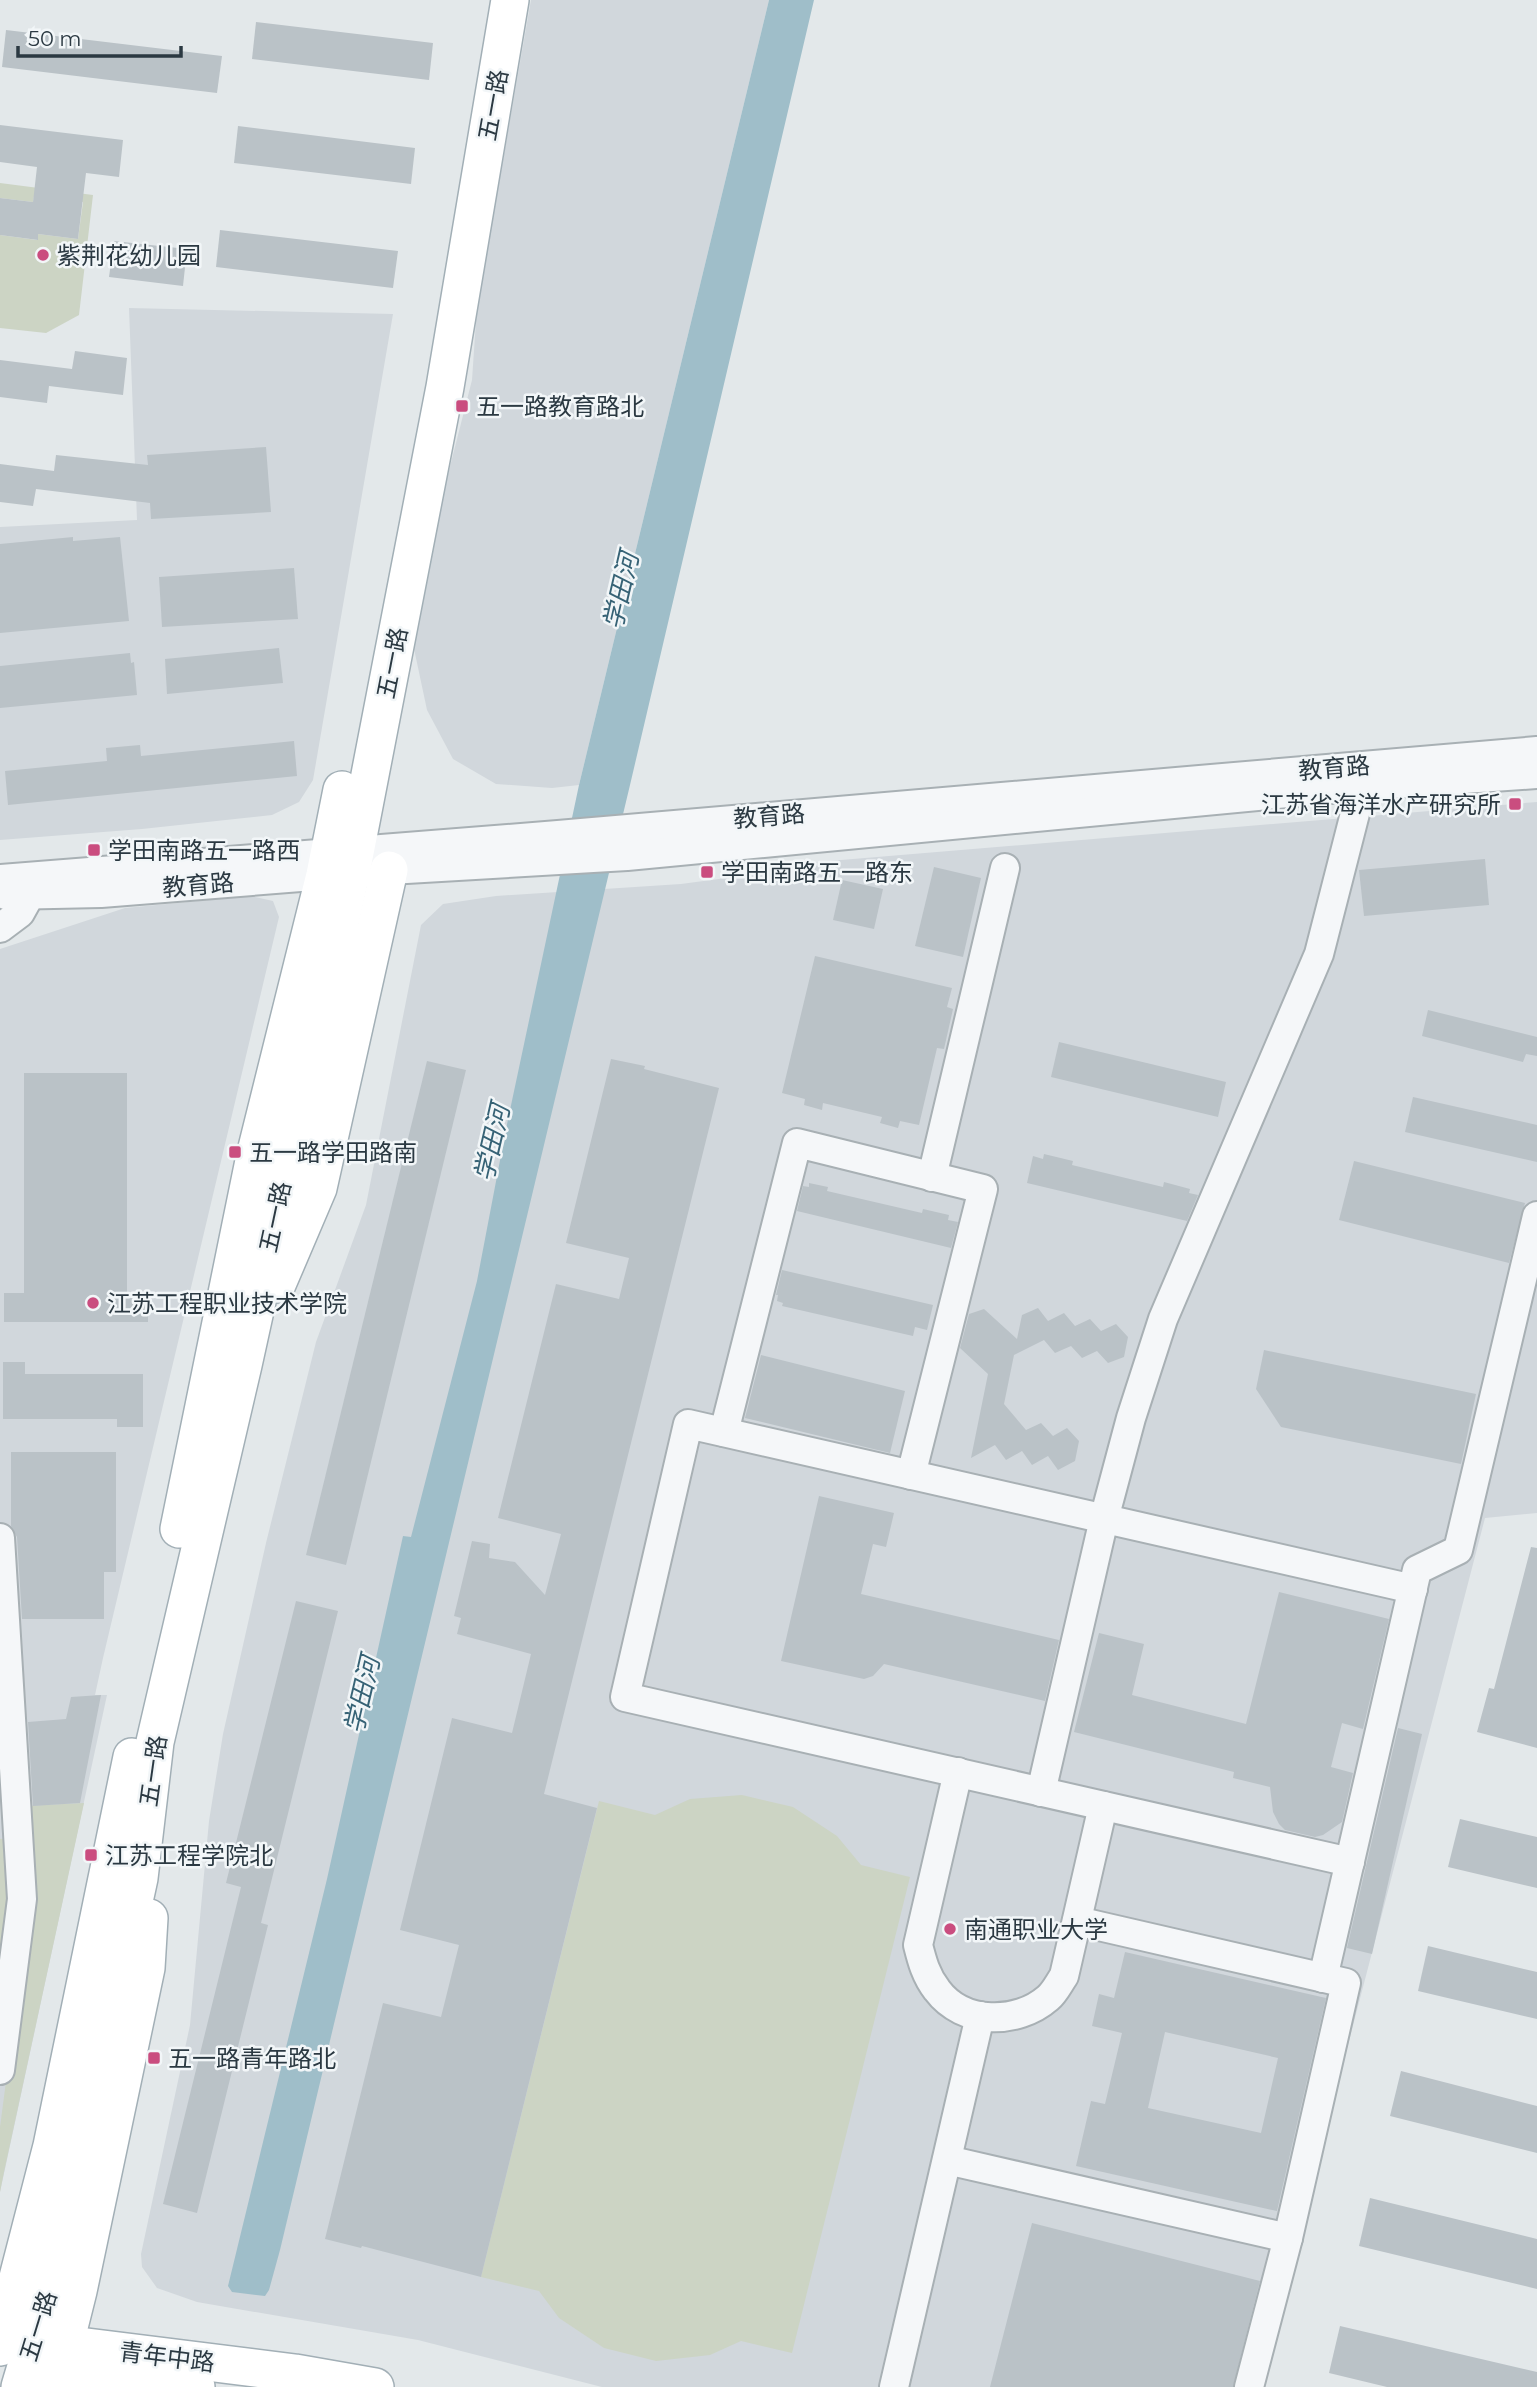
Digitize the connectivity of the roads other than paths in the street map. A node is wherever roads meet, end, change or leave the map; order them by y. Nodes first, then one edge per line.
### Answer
1 (491, 0) edge
2 (510, 0) edge
3 (1537, 751) edge
4 (1537, 775) edge
5 (1362, 776) junction
6 (554, 848) junction
7 (340, 863) junction
8 (1005, 868) dead end
9 (389, 870) junction
10 (0, 879) edge
11 (0, 895) edge
12 (30, 895) junction
13 (0, 928) edge
14 (932, 1177) junction
15 (1537, 1216) edge
16 (243, 1365) junction
17 (724, 1432) junction
18 (911, 1475) junction
19 (1104, 1519) junction
20 (0, 1538) edge
21 (1413, 1589) junction
22 (958, 1772) junction
23 (1041, 1792) junction
24 (1103, 1806) junction
25 (9, 1830) edge
26 (1350, 1862) junction
27 (1077, 1921) junction
28 (7, 1966) edge
29 (1324, 1978) junction
30 (980, 2017) junction
31 (0, 2070) edge
32 (947, 2160) junction
33 (1287, 2238) junction
34 (26, 2358) edge
35 (196, 2387) edge
36 (375, 2387) edge
37 (894, 2387) edge
38 (1249, 2387) edge

1 - 7 main road, 五一路
2 - 7 main road, 五一路
3 - 5 street, 教育路
4 - 5 street, 教育路
5 - 6 street, 教育路
5 - 6 street, 教育路
5 - 19 street
6 - 7 street, 教育路
6 - 9 street, 教育路
7 - 9 street, 教育路
7 - 10 street, 教育路
7 - 12 street, 教育路
7 - 16 main road, 五一路
7 - 34 main road, 五一路
8 - 14 street
9 - 16 main road
11 - 12 street, 教育路
12 - 13 street
14 - 17 street
14 - 18 street
15 - 21 street
16 - 34 main road, 五一路
17 - 18 street
17 - 22 street
18 - 19 street
19 - 21 street
19 - 23 street
20 - 25 street
21 - 26 street
22 - 23 street
22 - 30 street
23 - 24 street
24 - 26 street
24 - 27 street
25 - 28 street
26 - 29 street
27 - 29 street
27 - 30 street
28 - 31 street
29 - 33 street
30 - 32 street
32 - 33 street
32 - 37 street
33 - 38 street
34 - 35 main road, 青年中路
34 - 36 main road, 青年中路

